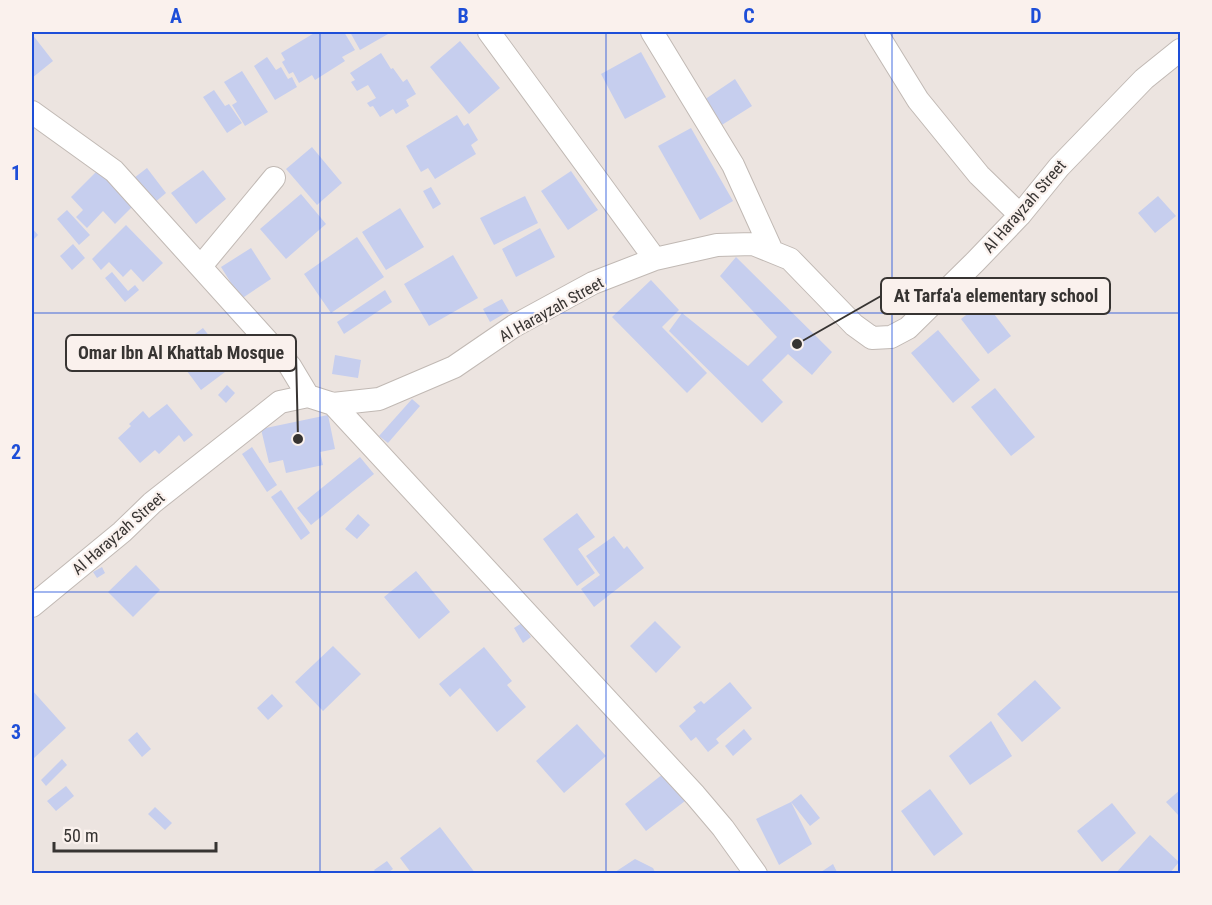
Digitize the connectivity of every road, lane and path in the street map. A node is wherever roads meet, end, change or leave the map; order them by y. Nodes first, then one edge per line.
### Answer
1 (489, 32) edge
2 (652, 32) edge
3 (876, 32) edge
4 (1180, 50) edge
5 (34, 118) edge
6 (274, 178) dead end
7 (1020, 214) junction
8 (772, 251) junction
9 (655, 260) junction
10 (201, 266) junction
11 (308, 396) junction
12 (333, 404) junction
13 (32, 606) edge
14 (749, 870) edge

1 - 9 street
2 - 8 street
3 - 7 street
4 - 7 street, Al Harayzah Street
5 - 10 street
6 - 10 street
7 - 8 street, Al Harayzah Street
8 - 9 street, Al Harayzah Street
9 - 12 street, Al Harayzah Street
10 - 11 street
11 - 12 street, Al Harayzah Street
11 - 13 street, Al Harayzah Street
12 - 14 street

